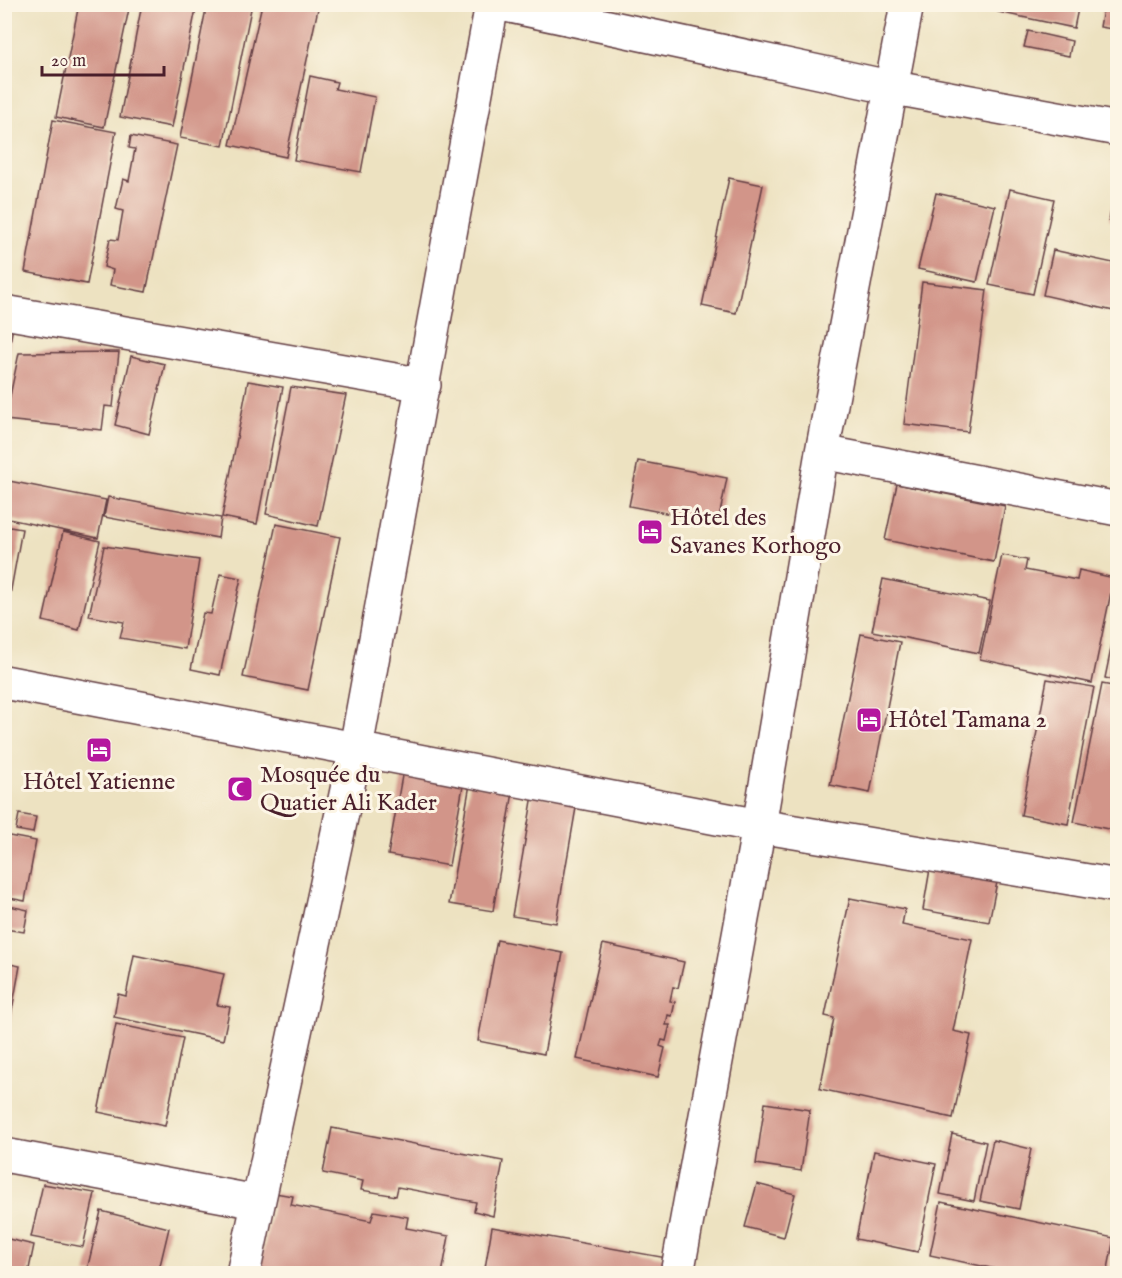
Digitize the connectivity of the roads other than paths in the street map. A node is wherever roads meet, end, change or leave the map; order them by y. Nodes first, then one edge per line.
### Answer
1 (492, 4) edge
2 (501, 4) edge
3 (907, 4) edge
4 (889, 87) junction
5 (1118, 129) edge
6 (4, 312) edge
7 (424, 385) junction
8 (822, 452) junction
9 (1118, 509) edge
10 (4, 682) edge
11 (356, 748) junction
12 (759, 826) junction
13 (1118, 886) edge
14 (4, 1155) edge
15 (257, 1202) junction
16 (243, 1274) edge
17 (677, 1274) edge

1 - 7 street
2 - 4 street
3 - 4 street
4 - 5 street
4 - 8 street
6 - 7 street
7 - 11 street
8 - 9 street
8 - 12 street
10 - 11 street
11 - 12 street
11 - 15 street
12 - 13 street
12 - 17 street
14 - 15 street
15 - 16 street

